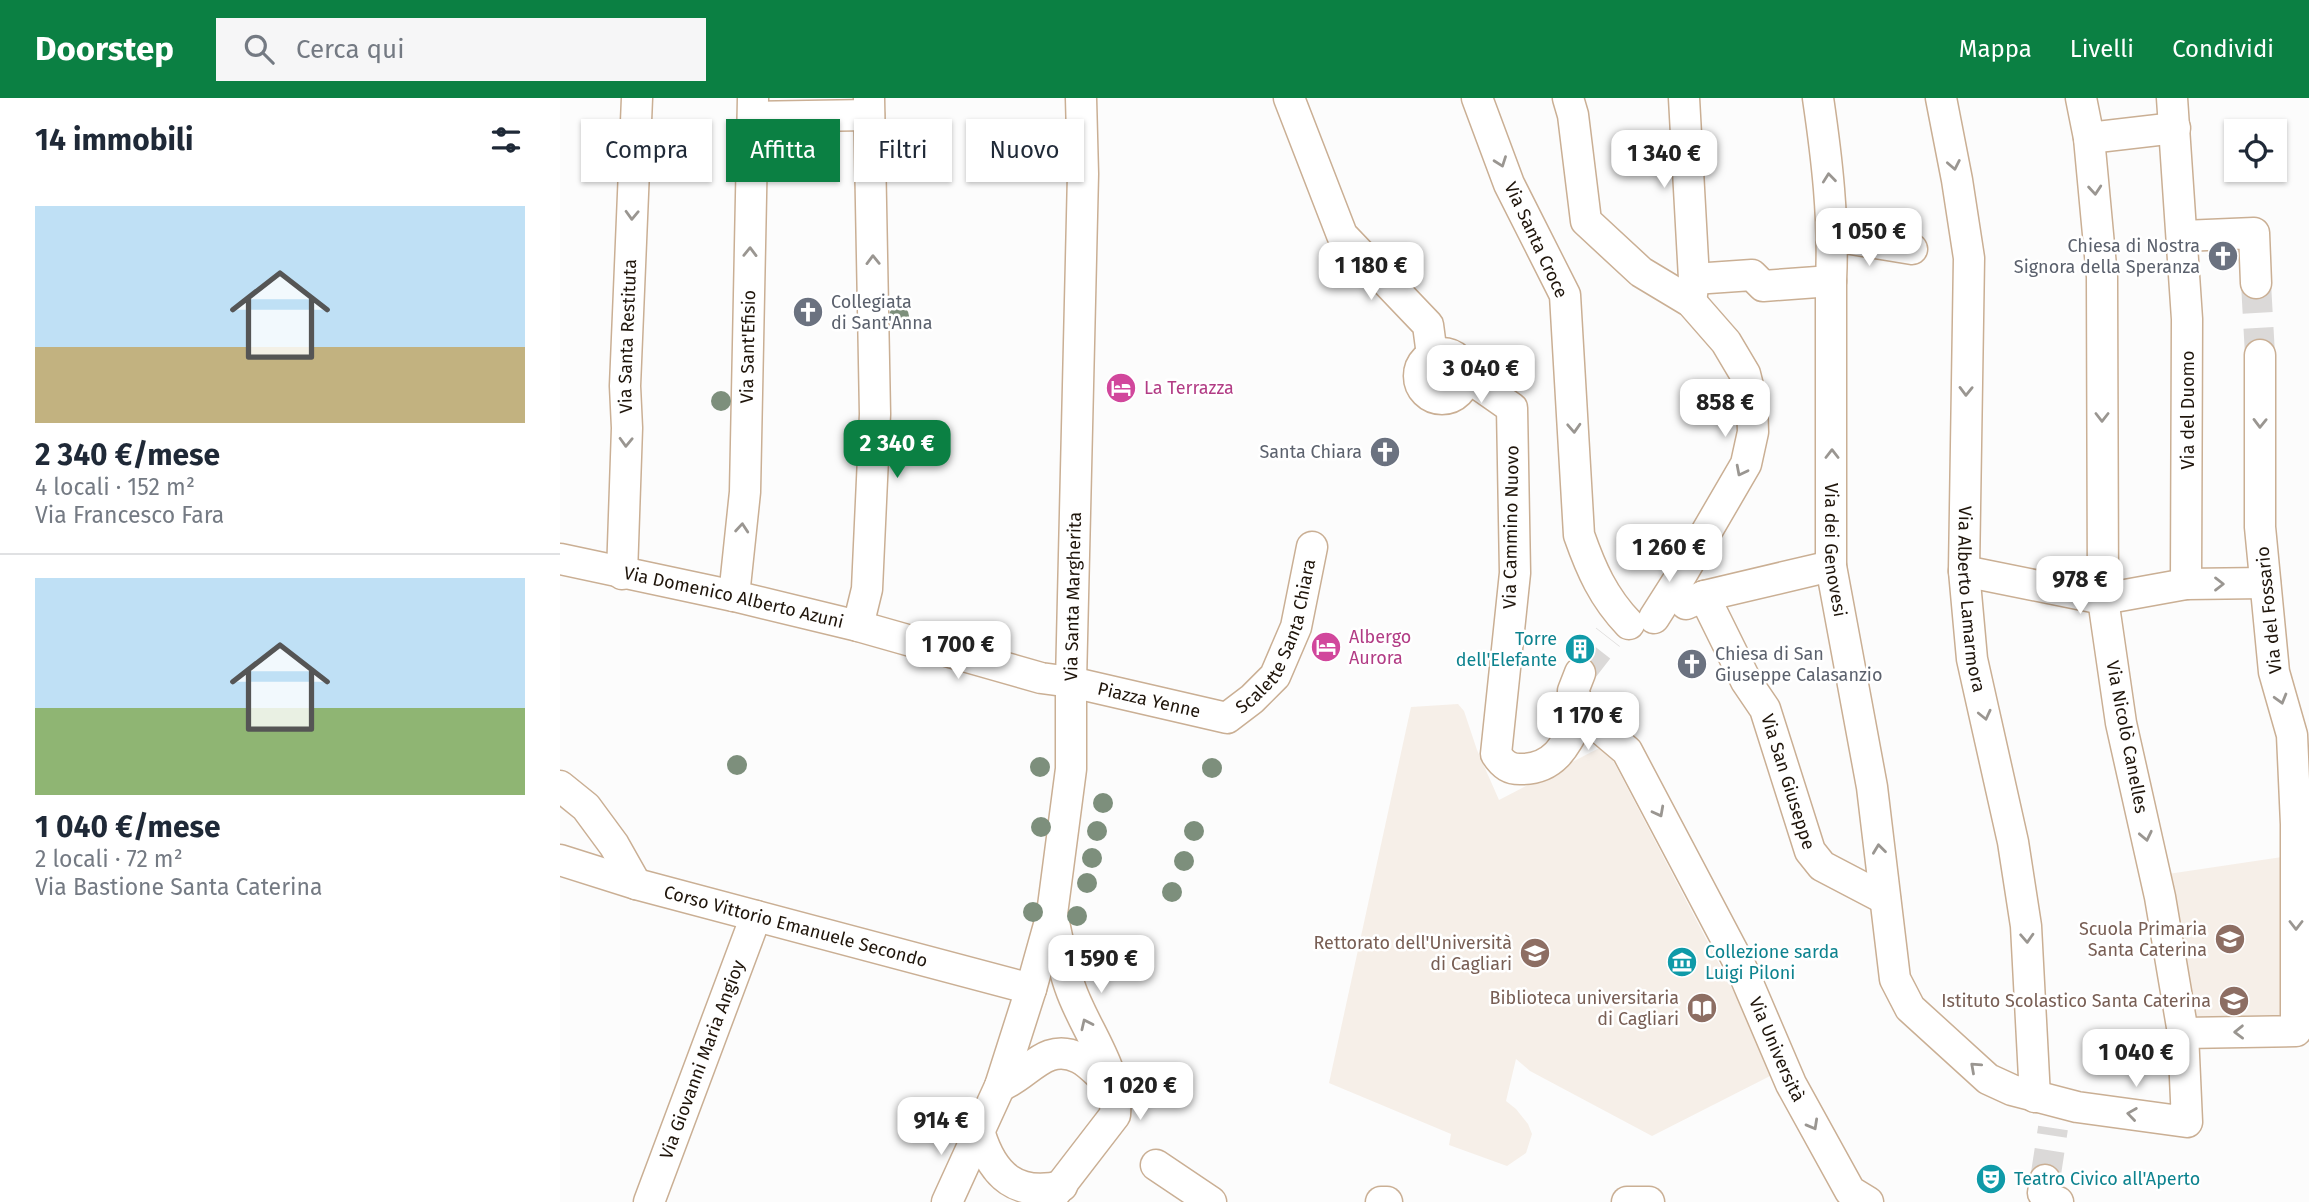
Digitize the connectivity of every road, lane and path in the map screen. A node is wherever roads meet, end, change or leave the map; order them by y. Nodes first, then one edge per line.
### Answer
1 (637, 98) edge
2 (1081, 98) edge
3 (1289, 98) edge
4 (1477, 98) edge
5 (1568, 98) edge
6 (1684, 98) edge
7 (1818, 98) edge
8 (1941, 98) edge
9 (2081, 98) edge
10 (2172, 98) edge
11 (869, 106) edge
12 (753, 108) edge
13 (2175, 128) junction
14 (2089, 138) junction
15 (1833, 236) junction
16 (2183, 236) junction
17 (1912, 248) dead end
18 (1831, 281) junction
19 (2256, 283) tunnel mouth
20 (1692, 290) junction
21 (1432, 355) junction
22 (2260, 355) tunnel mouth
23 (1465, 368) junction
24 (1312, 547) dead end
25 (560, 559) edge
26 (1831, 566) junction
27 (1964, 571) junction
28 (622, 574) junction
29 (2265, 583) junction
30 (2186, 584) junction
31 (734, 596) junction
32 (1704, 596) junction
33 (2103, 599) junction
34 (858, 626) junction
35 (1630, 626) junction
36 (1580, 673) tunnel mouth
37 (1070, 682) junction
38 (1583, 713) junction
39 (1227, 718) joint
40 (560, 786) edge
41 (560, 860) edge
42 (636, 884) junction
43 (1885, 899) junction
44 (1052, 914) junction
45 (756, 916) junction
46 (1031, 989) junction
47 (2183, 1033) junction
48 (1000, 1086) junction
49 (1113, 1086) junction
50 (2055, 1108) junction
51 (2187, 1122) joint
52 (980, 1134) junction
53 (1156, 1165) dead end
54 (1055, 1194) edge
55 (649, 1202) edge
56 (947, 1202) edge
57 (1211, 1202) edge
58 (1381, 1202) edge
59 (1387, 1202) edge
60 (1627, 1202) edge
61 (1649, 1202) edge
62 (1868, 1202) edge

1 -> 28 street, Via Santa Restituta
2 - 37 street, Via Santa Margherita
3 - 21 street
4 -> 35 street, Via Santa Croce
5 - 20 street
6 - 20 street
15 -> 7 street, Via dei Genovesi
8 -> 27 street, Via Alberto Lamarmora
9 - 14 street, Via Nicolò Canelles
10 - 13 street, Via del Duomo
11 - 12 street
34 -> 11 street
31 -> 12 street, Via Sant'Efisio
13 - 14 street
13 - 16 street, Via del Duomo
14 -> 33 street, Via Nicolò Canelles
15 - 17 street
15 - 18 street, Via dei Genovesi
16 - 19 street
16 - 30 street, Via del Duomo
18 - 20 street
26 -> 18 street, Via dei Genovesi
20 -> 35 street
21 - 23 street, Via Cammino Nuovo
21 - 23 street
22 -> 29 street, Via del Fossario
23 - 38 street, Via Cammino Nuovo
24 - 39 street, Scalette Santa Chiara
25 - 28 street, Via Domenico Alberto Azuni
26 - 32 street
43 -> 26 street, Via dei Genovesi
27 - 33 street
27 -> 50 street, Via Alberto Lamarmora
28 - 31 street, Via Domenico Alberto Azuni
30 -> 29 street
29 -> 47 street, Via del Fossario
30 - 33 street
31 - 34 street, Via Domenico Alberto Azuni
32 - 35 street
32 - 43 street, Via San Giuseppe
33 -> 47 street, Via Nicolò Canelles
34 - 37 street, Via Domenico Alberto Azuni
36 - 38 street
37 - 39 street, Piazza Yenne
37 - 44 street, Via Santa Margherita
38 -> 62 street, Via Università
40 - 42 street
41 - 42 street, Corso Vittorio Emanuele Secondo
42 - 45 street, Corso Vittorio Emanuele Secondo
50 -> 43 street, Via dei Genovesi
44 - 46 street, Via Santa Margherita
49 -> 44 street
45 - 46 street, Corso Vittorio Emanuele Secondo
45 - 55 street, Via Giovanni Maria Angioy
46 - 48 street, Via Santa Margherita
47 - 51 street, Via Nicolò Canelles
48 - 49 street
48 - 52 street
49 - 54 street
51 -> 50 street, Via dei Genovesi
52 - 54 street
52 - 56 street
53 - 57 street
58 - 59 street
60 - 61 street

